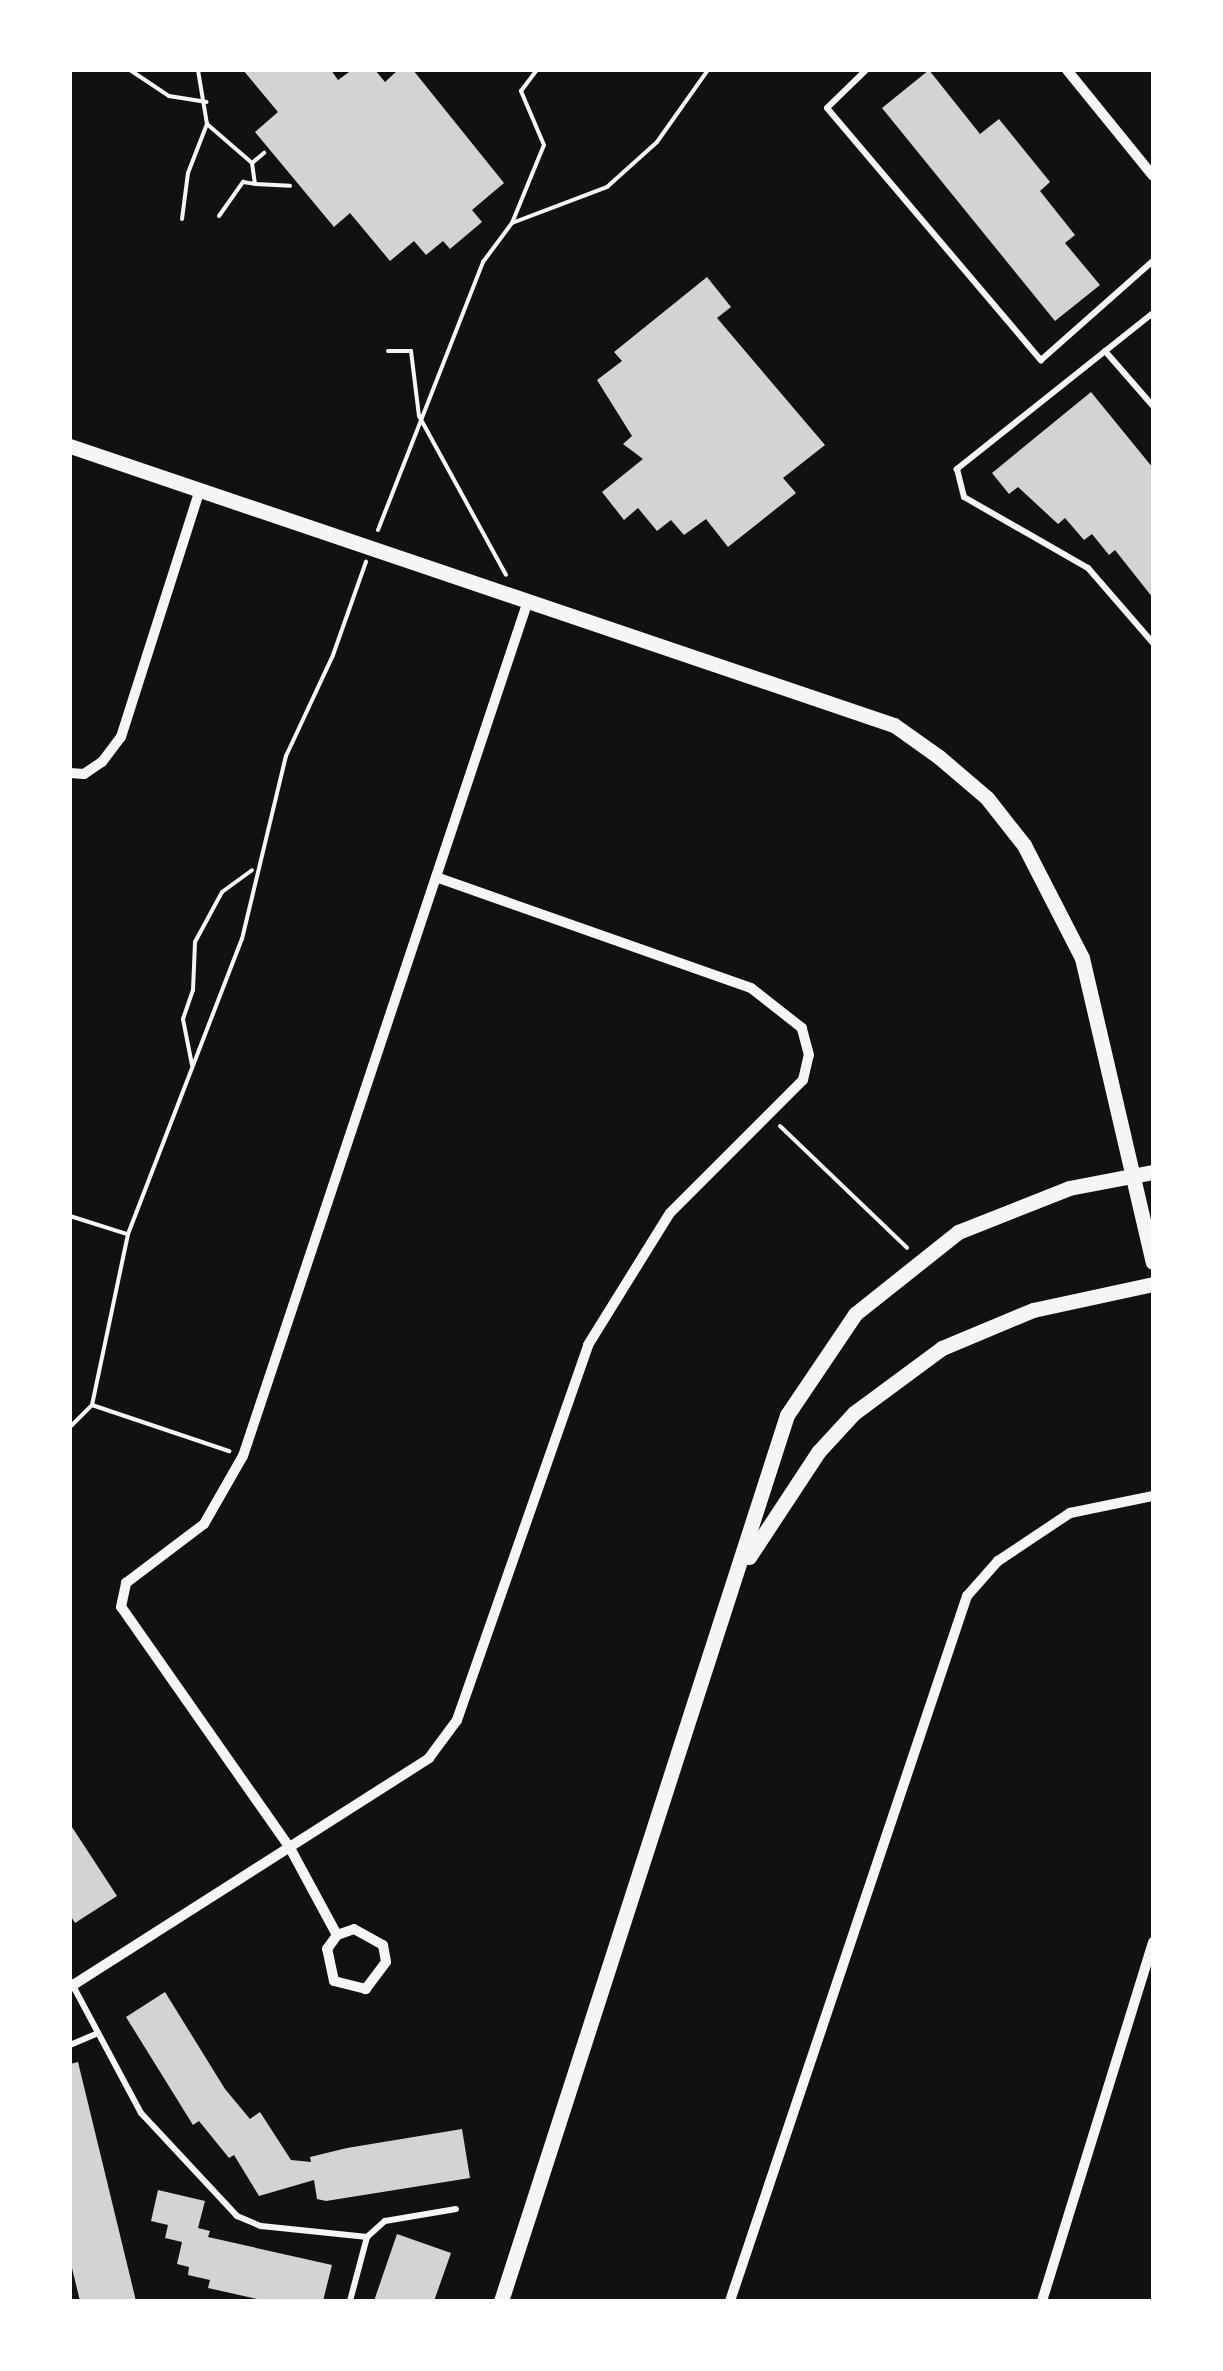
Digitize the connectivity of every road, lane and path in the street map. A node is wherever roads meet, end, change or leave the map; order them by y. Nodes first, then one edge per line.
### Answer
1 (130, 70) edge
2 (198, 70) edge
3 (537, 70) edge
4 (708, 70) edge
5 (866, 70) edge
6 (1067, 70) edge
7 (207, 102) junction
8 (206, 124) junction
9 (264, 153) dead end
10 (252, 163) junction
11 (1153, 176) edge
12 (255, 184) junction
13 (290, 186) dead end
14 (219, 216) dead end
15 (182, 219) dead end
16 (512, 223) junction
17 (1153, 262) edge
18 (1153, 313) edge
19 (388, 351) dead end
20 (1105, 351) junction
21 (1153, 406) edge
22 (419, 416) junction
23 (70, 446) edge
24 (200, 490) junction
25 (376, 534) dead end
26 (366, 562) dead end
27 (528, 601) junction
28 (1153, 643) edge
29 (70, 773) edge
30 (254, 868) junction
31 (436, 877) junction
32 (192, 1065) junction
33 (766, 1112) junction
34 (1153, 1172) edge
35 (1132, 1175) junction
36 (70, 1216) edge
37 (128, 1234) junction
38 (918, 1259) junction
39 (1153, 1262) edge
40 (1153, 1284) edge
41 (92, 1405) junction
42 (70, 1427) edge
43 (243, 1456) junction
44 (1153, 1496) edge
45 (741, 1569) junction
46 (290, 1848) junction
47 (337, 1936) junction
48 (1153, 1942) edge
49 (71, 1985) edge
50 (98, 2033) junction
51 (70, 2045) edge
52 (456, 2209) dead end
53 (368, 2237) junction
54 (350, 2301) edge
55 (501, 2301) edge
56 (730, 2301) edge
57 (1042, 2301) edge

1 - 7 path
2 - 7 path
3 - 16 path
4 - 16 path
5 - 17 lane
6 - 11 street
7 - 8 path
8 - 10 path
8 - 15 path
9 - 10 path
10 - 12 path
12 - 13 path
12 - 14 path
16 - 22 path
18 - 20 lane
19 - 22 path
20 - 21 lane
20 - 28 lane
22 - 25 path
22 - 27 path
23 - 24 street
24 - 27 street
24 - 29 street
26 - 30 path
27 - 31 street
27 - 35 street
30 - 32 path
30 - 32 path
31 - 33 street
31 - 43 street
32 - 37 path
33 - 38 path
33 - 46 street
34 - 35 street
35 - 38 street
35 - 39 street
36 - 37 path
37 - 41 path
38 - 45 street
40 - 45 street
41 - 42 path
41 - 43 path
43 - 46 street
44 - 56 street
45 - 55 street
46 - 47 street
46 - 49 street
47 - 47 street
48 - 57 street
49 - 50 lane
50 - 51 lane
50 - 53 lane
52 - 53 lane
53 - 54 lane

